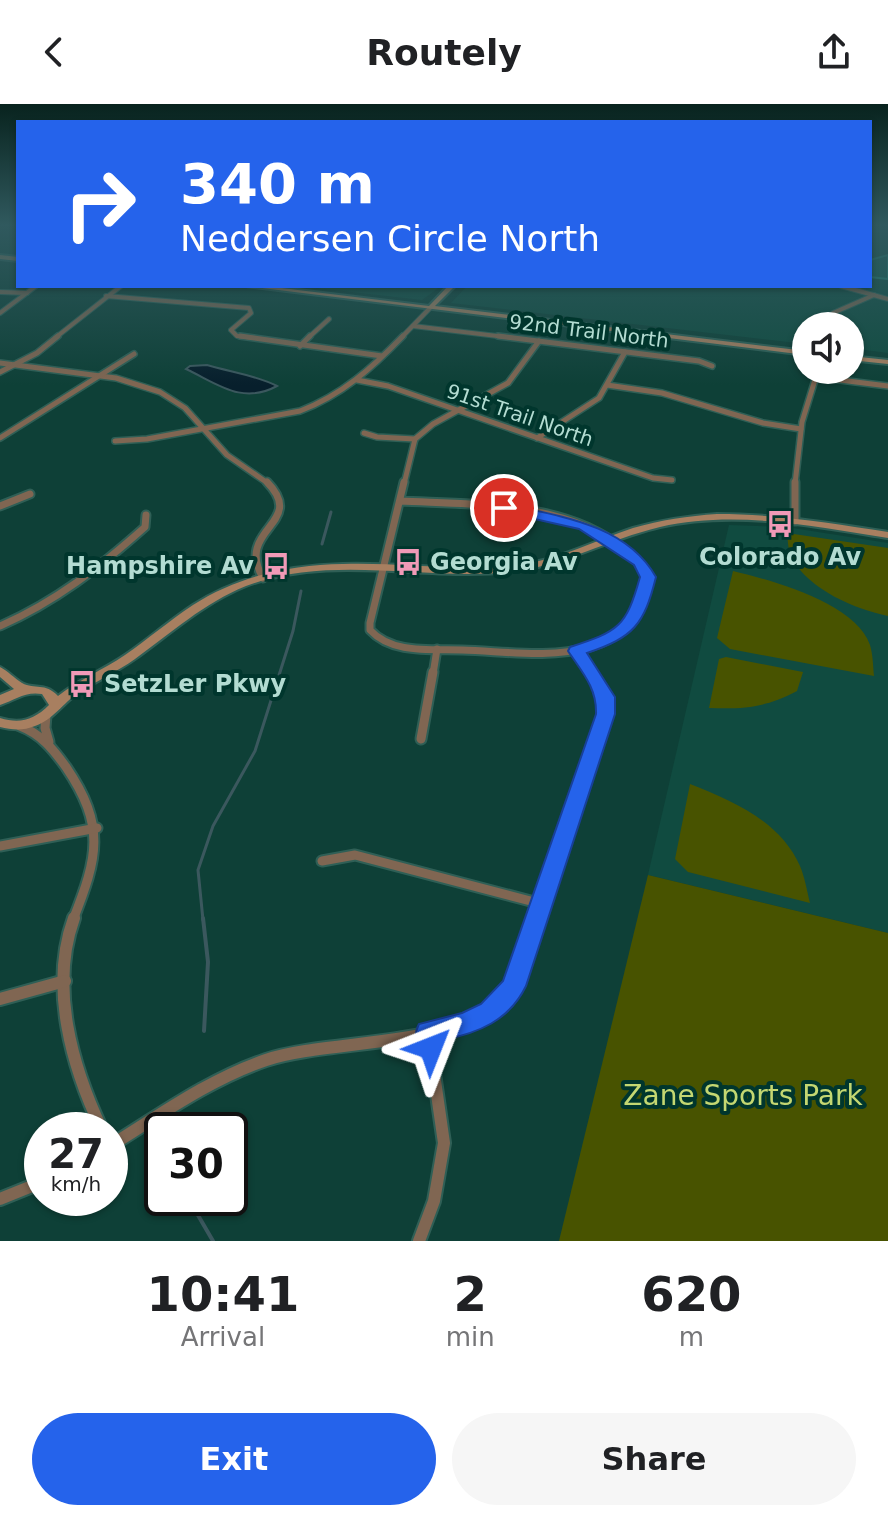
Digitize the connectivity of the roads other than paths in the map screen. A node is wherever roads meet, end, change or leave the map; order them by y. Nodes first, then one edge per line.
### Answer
1 (34, 288) edge
2 (118, 288) edge
3 (265, 288) edge
4 (450, 288) edge
5 (848, 288) edge
6 (0, 292) edge
7 (28, 293) junction
8 (874, 295) junction
9 (106, 296) junction
10 (888, 299) edge
11 (430, 308) junction
12 (835, 312) edge
13 (0, 313) edge
14 (329, 319) dead end
15 (413, 326) junction
16 (539, 341) junction
17 (300, 346) junction
18 (792, 351) edge
19 (625, 352) junction
20 (134, 354) dead end
21 (382, 356) junction
22 (864, 359) edge
23 (888, 362) edge
24 (0, 363) edge
25 (16, 365) junction
26 (712, 366) dead end
27 (0, 372) edge
28 (99, 377) junction
29 (357, 380) junction
30 (864, 382) edge
31 (814, 384) edge
32 (607, 385) junction
33 (888, 386) edge
34 (458, 410) junction
35 (202, 428) junction
36 (801, 429) junction
37 (364, 433) dead end
38 (0, 438) edge
39 (537, 438) junction
40 (415, 439) junction
41 (115, 441) dead end
42 (672, 480) dead end
43 (30, 494) dead end
44 (400, 501) junction
45 (0, 506) edge
46 (146, 515) dead end
47 (795, 521) junction
48 (888, 535) edge
49 (610, 541) junction
50 (384, 566) junction
51 (263, 578) junction
52 (0, 626) edge
53 (437, 649) junction
54 (576, 651) junction
55 (0, 671) edge
56 (101, 674) junction
57 (29, 689) junction
58 (46, 691) junction
59 (0, 696) edge
60 (51, 710) junction
61 (2, 724) edge
62 (20, 726) junction
63 (421, 739) dead end
64 (49, 743) junction
65 (97, 828) junction
66 (0, 846) edge
67 (322, 861) dead end
68 (542, 904) junction
69 (65, 981) junction
70 (0, 999) edge
71 (428, 1032) junction
72 (93, 1112) edge
73 (128, 1135) edge
74 (24, 1189) edge
75 (0, 1199) edge
76 (419, 1241) edge

1 - 7 street
2 - 9 street
3 - 11 street
4 - 11 street
5 - 8 street
6 - 7 street
7 - 13 street
8 - 10 street
8 - 12 street
9 - 17 street
9 - 25 street
11 - 15 street
11 - 18 street
14 - 17 street
15 - 16 street, 92nd Trail North
15 - 21 street
16 - 19 street, 92nd Trail North
16 - 34 street
17 - 21 street
19 - 26 street, 92nd Trail North
19 - 32 street
20 - 28 street
21 - 29 street
22 - 23 street
24 - 25 street
25 - 27 street
25 - 28 street
28 - 35 street
28 - 38 street
29 - 34 street, 91st Trail North
29 - 35 street
30 - 33 street
31 - 36 street
32 - 36 street
32 - 39 street
34 - 39 street, 91st Trail North
34 - 40 street
35 - 41 street
35 - 51 street
36 - 47 street
37 - 40 street
39 - 42 street, 91st Trail North
40 - 44 street
43 - 45 street
44 - 49 street
44 - 50 street
46 - 52 street
47 - 48 street
47 - 49 street
49 - 50 street
49 - 54 street
50 - 51 street
50 - 53 street
51 - 56 street
53 - 54 street
53 - 63 street
54 - 68 street
55 - 57 street
56 - 58 street
56 - 60 street
57 - 58 street
57 - 59 street
58 - 60 street
60 - 62 street
60 - 64 street
61 - 62 street
62 - 64 street
64 - 65 street
65 - 66 street
65 - 69 street
67 - 68 street
68 - 71 street
69 - 70 street
69 - 72 street
71 - 73 street
71 - 76 street
74 - 75 street

